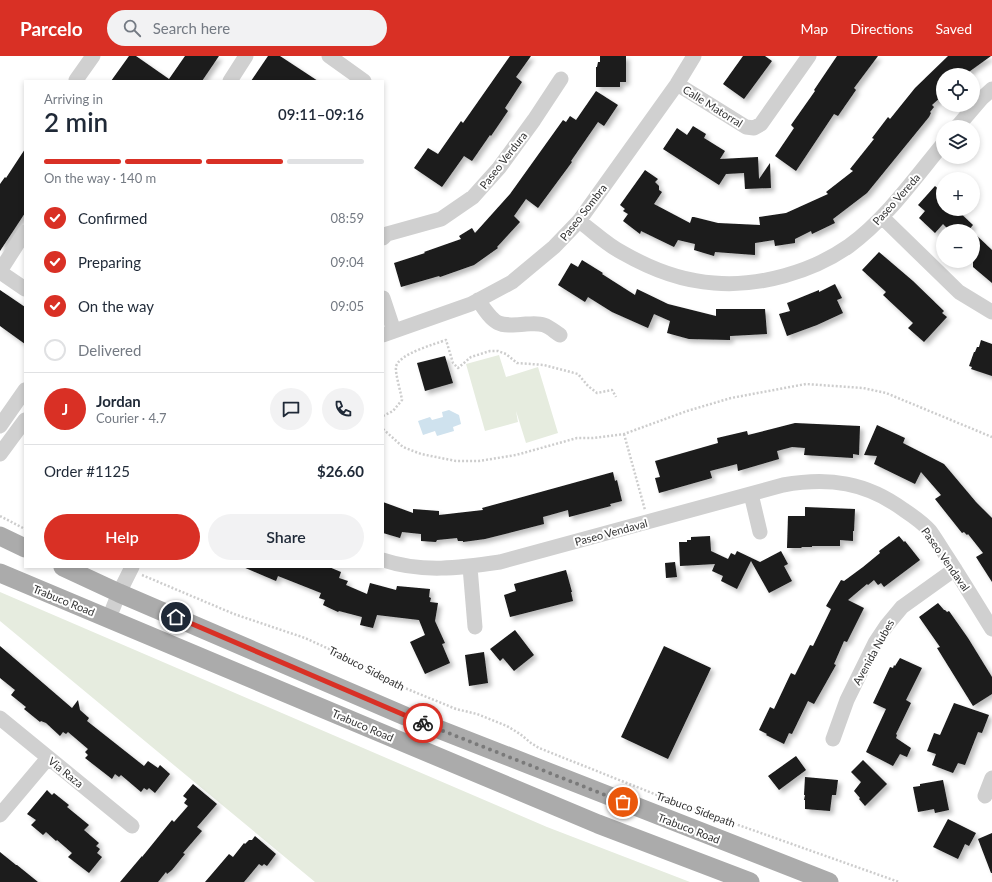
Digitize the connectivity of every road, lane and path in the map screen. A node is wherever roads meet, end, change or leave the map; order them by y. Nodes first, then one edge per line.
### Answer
1 (93, 56) edge
2 (246, 56) edge
3 (329, 56) edge
4 (694, 56) edge
5 (809, 56) edge
6 (561, 79) dead end
7 (76, 80) edge
8 (231, 80) edge
9 (363, 80) edge
10 (677, 84) junction
11 (992, 89) edge
12 (963, 120) edge
13 (936, 152) edge
14 (882, 217) junction
15 (579, 221) junction
16 (24, 234) edge
17 (384, 237) edge
18 (0, 272) edge
19 (24, 288) edge
20 (478, 300) junction
21 (384, 305) edge
22 (992, 312) edge
23 (388, 333) edge
24 (560, 335) dead end
25 (24, 394) edge
26 (616, 397) dead end
27 (20, 410) edge
28 (384, 416) edge
29 (24, 421) edge
30 (0, 426) edge
31 (384, 430) edge
32 (624, 434) junction
33 (992, 437) edge
34 (0, 454) edge
35 (751, 494) junction
36 (0, 516) edge
37 (649, 522) junction
38 (24, 528) edge
39 (760, 532) dead end
40 (0, 536) edge
41 (24, 548) edge
42 (384, 560) edge
43 (470, 567) junction
44 (65, 568) edge
45 (132, 568) edge
46 (954, 569) junction
47 (0, 573) edge
48 (146, 576) dead end
49 (119, 593) junction
50 (109, 618) junction
51 (475, 627) dead end
52 (992, 629) edge
53 (0, 718) edge
54 (833, 739) dead end
55 (48, 758) junction
56 (531, 766) junction
57 (992, 778) edge
58 (520, 791) junction
59 (985, 796) dead end
60 (0, 814) edge
61 (132, 826) dead end
62 (750, 882) edge
63 (829, 882) edge
64 (899, 882) edge

1 - 7 street
2 - 8 street
3 - 9 street
4 - 10 street, Paseo Sombra
5 - 10 street, Calle Matorral
6 - 17 street, Paseo Verdura
10 - 15 street, Paseo Sombra
11 - 12 street
13 - 14 street, Paseo Vereda
14 - 15 street, Paseo Vereda
14 - 22 street
15 - 20 street, Paseo Sombra
16 - 18 street
18 - 19 street
20 - 23 street, Paseo Sombra
20 - 24 street
21 - 23 street
25 - 27 street
26 - 28 path
27 - 30 street
29 - 34 street
31 - 32 path
32 - 33 path
32 - 37 path
35 - 37 street, Paseo Vendaval
35 - 39 street
35 - 46 street, Paseo Vendaval
36 - 38 path
37 - 43 street, Paseo Vendaval
40 - 41 main road
42 - 43 street, Paseo Vendaval
43 - 51 street
44 - 49 main road, Trabuco Road
45 - 49 street
46 - 52 street, Paseo Vendaval
46 - 54 street, Avenida Nubes
47 - 50 main road, Trabuco Road
48 - 64 path, Trabuco Sidepath
49 - 50 street
49 - 56 main road, Trabuco Road
50 - 58 main road, Trabuco Road
53 - 55 street, Via Raza
55 - 60 street
55 - 61 street, Via Raza
56 - 58 main road
56 - 63 main road, Trabuco Road
57 - 59 street
58 - 62 main road, Trabuco Road

